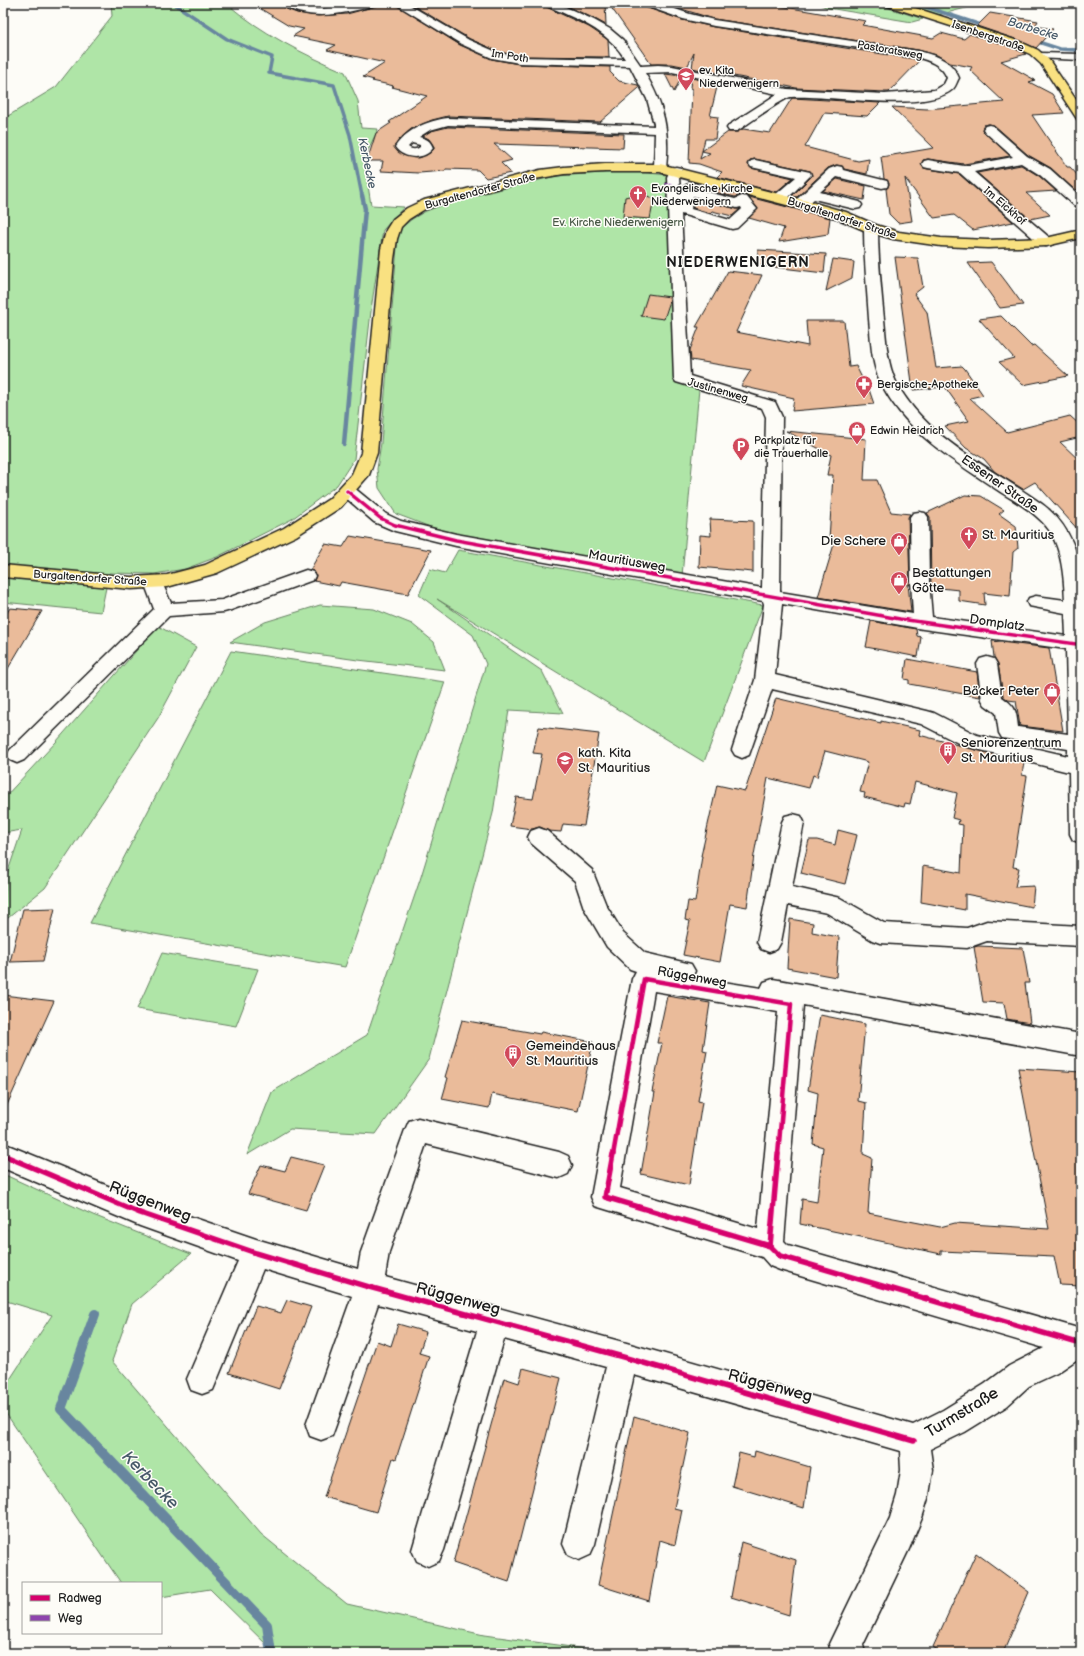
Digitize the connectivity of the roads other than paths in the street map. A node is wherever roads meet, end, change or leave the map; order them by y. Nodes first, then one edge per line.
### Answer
1 (287, 3) edge
2 (372, 3) edge
3 (399, 3) edge
4 (548, 3) edge
5 (648, 3) edge
6 (889, 3) edge
7 (1039, 56) junction
8 (1081, 57) edge
9 (636, 66) junction
10 (787, 93) junction
11 (1081, 116) edge
12 (733, 128) dead end
13 (989, 129) dead end
14 (661, 130) junction
15 (410, 138) dead end
16 (1023, 159) junction
17 (755, 164) dead end
18 (928, 164) dead end
19 (660, 168) junction
20 (964, 170) junction
21 (676, 171) junction
22 (691, 184) junction
23 (882, 184) dead end
24 (811, 194) junction
25 (747, 195) junction
26 (780, 198) junction
27 (800, 204) junction
28 (1081, 204) edge
29 (855, 205) dead end
30 (871, 228) junction
31 (1081, 234) edge
32 (1046, 242) junction
33 (347, 491) junction
34 (919, 517) dead end
35 (3, 572) edge
36 (306, 576) dead end
37 (153, 582) junction
38 (771, 597) junction
39 (1036, 602) dead end
40 (164, 610) junction
41 (1077, 614) edge
42 (919, 622) junction
43 (987, 664) dead end
44 (1079, 665) edge
45 (765, 680) junction
46 (1080, 743) junction
47 (742, 750) dead end
48 (17, 755) dead end
49 (1080, 767) junction
50 (1081, 797) edge
51 (793, 822) dead end
52 (1081, 834) edge
53 (539, 837) dead end
54 (779, 894) junction
55 (1081, 936) edge
56 (769, 942) dead end
57 (1081, 1045) edge
58 (3, 1155) edge
59 (559, 1165) dead end
60 (770, 1246) junction
61 (256, 1253) junction
62 (369, 1287) junction
63 (494, 1322) junction
64 (1079, 1343) edge
65 (623, 1356) junction
66 (202, 1379) dead end
67 (321, 1425) dead end
68 (914, 1441) junction
69 (579, 1544) dead end
70 (428, 1550) dead end
71 (848, 1653) edge

1 - 2 street
3 - 9 street, Im Poth
4 - 9 street
5 - 10 street, Pastoratsweg
6 - 7 main road, Isenbergstraße
7 - 8 street
7 - 11 main road, Isenbergstraße
9 - 10 street, Pastoratsweg
9 - 14 street
10 - 12 street
13 - 16 street
14 - 15 street
14 - 19 street
16 - 20 street, Im Eickhof
16 - 28 street
17 - 26 street
18 - 20 street, Im Eickhof
19 - 21 main road, Burgaltendorfer Straße
19 - 33 main road, Burgaltendorfer Straße
20 - 32 street, Im Eickhof
21 - 22 main road, Burgaltendorfer Straße
21 - 38 street, Justinenweg
22 - 25 street
22 - 25 street
23 - 24 street
24 - 27 street
24 - 29 street
25 - 26 main road, Burgaltendorfer Straße
26 - 27 main road, Burgaltendorfer Straße
27 - 30 main road, Burgaltendorfer Straße
30 - 32 main road, Burgaltendorfer Straße
30 - 41 street, Essener Straße
31 - 32 main road, Burgaltendorfer Straße
33 - 37 main road, Burgaltendorfer Straße
33 - 38 street, Mauritiusweg
34 - 42 street
35 - 37 main road, Burgaltendorfer Straße
36 - 40 street
37 - 40 street
38 - 42 street, Mauritiusweg
38 - 45 street
39 - 41 street
40 - 48 street
41 - 42 street, Domplatz
41 - 44 street, Essener Straße
43 - 46 street
44 - 46 street, Essener Straße
45 - 47 street
45 - 49 street
46 - 49 street, Essener Straße
49 - 50 street, Essener Straße
50 - 52 street, Essener Straße
51 - 54 street
53 - 57 street
54 - 55 street
54 - 56 street
58 - 61 street, Rüggenweg
59 - 62 street
60 - 60 street, Rüggenweg
60 - 64 street, Rüggenweg
61 - 62 street, Rüggenweg
61 - 66 street
62 - 63 street, Rüggenweg
62 - 67 street
63 - 65 street, Rüggenweg
63 - 70 street, Rüggenweg
64 - 68 street, Turmstraße
65 - 68 street, Rüggenweg
65 - 69 street
68 - 71 street, Turmstraße

